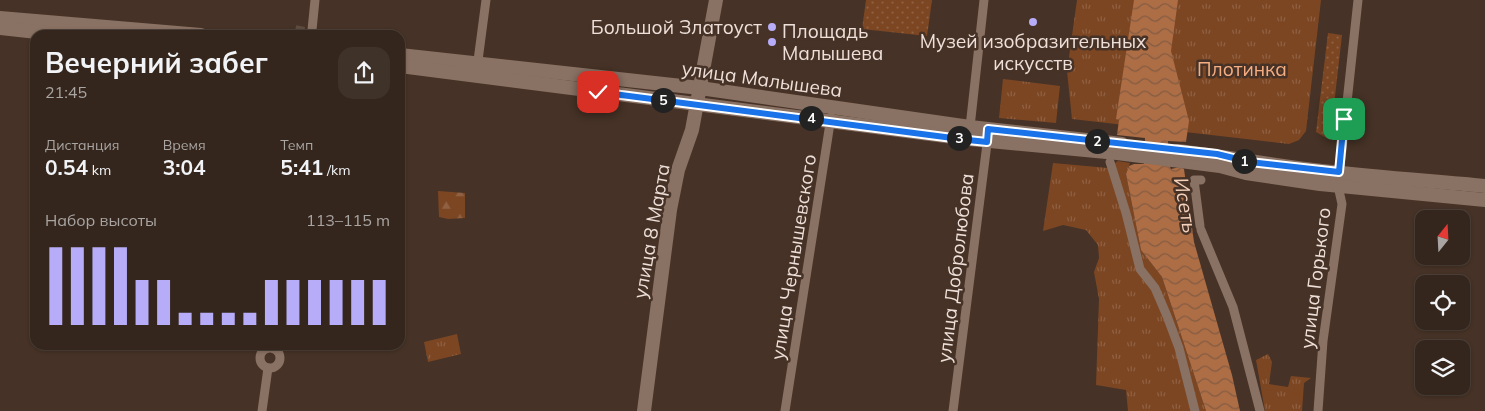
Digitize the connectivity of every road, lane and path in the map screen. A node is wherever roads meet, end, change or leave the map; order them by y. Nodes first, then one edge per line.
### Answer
1 (315, 0) edge
2 (486, 0) edge
3 (716, 0) edge
4 (984, 0) edge
5 (1358, 0) edge
6 (0, 18) edge
7 (0, 28) edge
8 (142, 30) edge
9 (312, 30) tunnel mouth
10 (30, 31) edge
11 (405, 56) edge
12 (405, 66) edge
13 (476, 70) junction
14 (700, 88) junction
15 (697, 104) junction
16 (831, 115) junction
17 (970, 127) junction
18 (988, 135) junction
19 (1115, 153) junction
20 (1338, 179) junction
21 (1201, 180) dead end
22 (1485, 186) edge
23 (1485, 200) edge
24 (265, 350) edge
25 (275, 350) edge
26 (268, 368) junction
27 (262, 411) edge
28 (644, 411) edge
29 (785, 411) edge
30 (952, 411) edge
31 (1195, 411) edge
32 (1260, 411) edge
33 (1318, 411) edge

1 - 9 street
2 - 13 street
3 - 14 main road, улица 8 Марта
4 - 17 street
5 - 20 street, улица Горького
6 - 8 main road
7 - 10 main road
11 - 13 main road, улица Малышева
12 - 13 main road, улица Малышева
13 - 14 main road, улица Малышева
13 - 15 main road, улица Малышева
14 - 15 main road, улица 8 Марта
14 - 16 main road, улица Малышева
15 - 16 main road, улица Малышева
15 - 28 main road, улица 8 Марта
16 - 17 main road, улица Малышева
16 - 18 main road, улица Малышева
16 - 29 street, улица Чернышевского
17 - 18 main road, улица Малышева
18 - 19 main road, улица Малышева
18 - 30 street, улица Добролюбова
19 - 20 main road, улица Малышева
19 - 31 street
20 - 22 main road
20 - 23 main road
20 - 33 street, улица Горького
21 - 32 street
24 - 26 street
25 - 26 street
26 - 27 street

